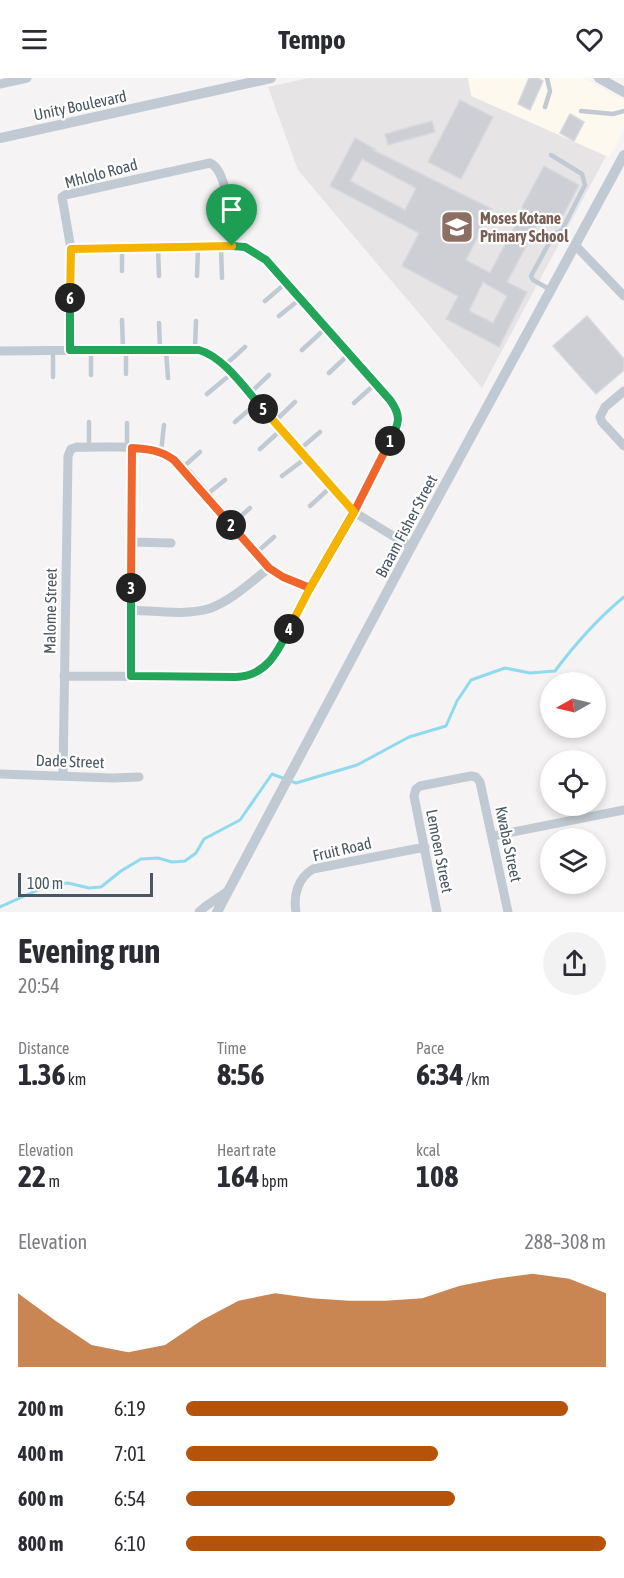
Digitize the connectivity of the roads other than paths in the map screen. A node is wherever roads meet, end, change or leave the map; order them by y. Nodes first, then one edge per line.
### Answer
1 (27, 78) edge
2 (271, 78) edge
3 (547, 78) edge
4 (598, 78) edge
5 (0, 84) edge
6 (624, 92) edge
7 (545, 106) dead end
8 (580, 111) dead end
9 (624, 111) edge
10 (0, 138) edge
11 (551, 155) dead end
12 (624, 155) edge
13 (575, 245) junction
14 (232, 246) junction
15 (220, 247) junction
16 (122, 248) junction
17 (158, 248) junction
18 (198, 248) junction
19 (71, 249) junction
20 (122, 271) dead end
21 (159, 276) dead end
22 (197, 276) dead end
23 (222, 278) dead end
24 (286, 283) junction
25 (551, 290) junction
26 (624, 296) edge
27 (300, 299) junction
28 (266, 301) dead end
29 (279, 316) dead end
30 (122, 320) dead end
31 (196, 321) dead end
32 (159, 323) dead end
33 (326, 328) junction
34 (245, 347) dead end
35 (124, 349) junction
36 (163, 349) junction
37 (53, 350) junction
38 (70, 350) junction
39 (91, 350) junction
40 (195, 350) junction
41 (302, 350) dead end
42 (0, 351) edge
43 (349, 354) junction
44 (224, 366) junction
45 (329, 373) dead end
46 (126, 374) dead end
47 (231, 374) junction
48 (91, 375) dead end
49 (269, 375) dead end
50 (53, 377) dead end
51 (168, 378) dead end
52 (376, 384) junction
53 (624, 390) edge
54 (207, 394) dead end
55 (249, 394) junction
56 (295, 402) dead end
57 (257, 403) junction
58 (354, 403) dead end
59 (89, 422) dead end
60 (235, 422) dead end
61 (274, 422) junction
62 (127, 423) dead end
63 (164, 425) dead end
64 (282, 430) junction
65 (320, 432) dead end
66 (624, 446) edge
67 (89, 447) junction
68 (129, 448) junction
69 (260, 449) dead end
70 (161, 452) junction
71 (200, 452) dead end
72 (302, 454) junction
73 (182, 468) junction
74 (282, 476) dead end
75 (225, 480) dead end
76 (332, 486) junction
77 (206, 495) junction
78 (310, 506) dead end
79 (250, 508) dead end
80 (354, 512) junction
81 (231, 525) junction
82 (274, 537) dead end
83 (132, 542) junction
84 (171, 543) dead end
85 (411, 547) junction
86 (256, 553) junction
87 (269, 568) junction
88 (310, 588) junction
89 (131, 610) junction
90 (64, 676) junction
91 (131, 676) junction
92 (0, 774) edge
93 (63, 775) junction
94 (139, 777) dead end
95 (480, 782) joint
96 (624, 810) edge
97 (493, 836) junction
98 (425, 847) junction
99 (228, 891) junction
100 (199, 912) edge
101 (217, 912) edge
102 (296, 912) edge
103 (436, 912) edge
104 (508, 912) edge

1 - 5 street
2 - 10 street, Unity Boulevard
3 - 7 lane
4 - 6 street
8 - 9 lane
11 - 25 lane
12 - 13 street, Braam Fisher Street
13 - 25 street, Braam Fisher Street
13 - 26 street
14 - 15 street
14 - 19 street, Mhlolo Road
14 - 24 street
15 - 18 street
15 - 23 lane
16 - 17 street
16 - 19 street
16 - 20 lane
17 - 18 street
17 - 21 lane
18 - 22 lane
19 - 38 street, Mhlolo Road
24 - 27 street
24 - 28 lane
25 - 85 street, Braam Fisher Street
27 - 29 lane
27 - 33 street
30 - 35 lane
31 - 40 lane
32 - 36 lane
33 - 41 lane
33 - 43 street
34 - 44 lane
35 - 36 street
35 - 39 street
35 - 46 lane
36 - 40 street
36 - 51 lane
37 - 38 street
37 - 42 street
37 - 50 lane
38 - 39 street
39 - 48 lane
40 - 44 street
43 - 45 lane
43 - 52 street
44 - 47 street
47 - 54 lane
47 - 55 street
49 - 55 lane
52 - 58 lane
52 - 80 street
53 - 66 street
55 - 57 street
56 - 61 lane
57 - 60 lane
57 - 61 street
59 - 67 lane
61 - 64 street
62 - 68 lane
63 - 70 lane
64 - 69 lane
64 - 72 street
65 - 72 lane
67 - 68 street
67 - 90 street, Malome Street
68 - 70 street
68 - 83 street
70 - 73 street
71 - 73 lane
72 - 74 lane
72 - 76 street
73 - 77 street
75 - 77 lane
76 - 78 lane
76 - 80 street
77 - 81 street
79 - 81 lane
80 - 85 street
80 - 88 street
81 - 86 street
82 - 86 lane
83 - 84 street
83 - 89 street
85 - 99 street, Braam Fisher Street
86 - 87 street
87 - 88 street
87 - 89 street
88 - 91 street
89 - 91 street
90 - 91 street
90 - 93 street, Malome Street
92 - 93 street, Dade Street
93 - 94 street, Dade Street
95 - 97 street, Kwaba Street
95 - 98 street, Lemoen Street
96 - 97 street
97 - 104 street, Kwaba Street
98 - 102 street, Fruit Road
98 - 103 street, Lemoen Street
99 - 100 street
99 - 101 street, Braam Fisher Street

